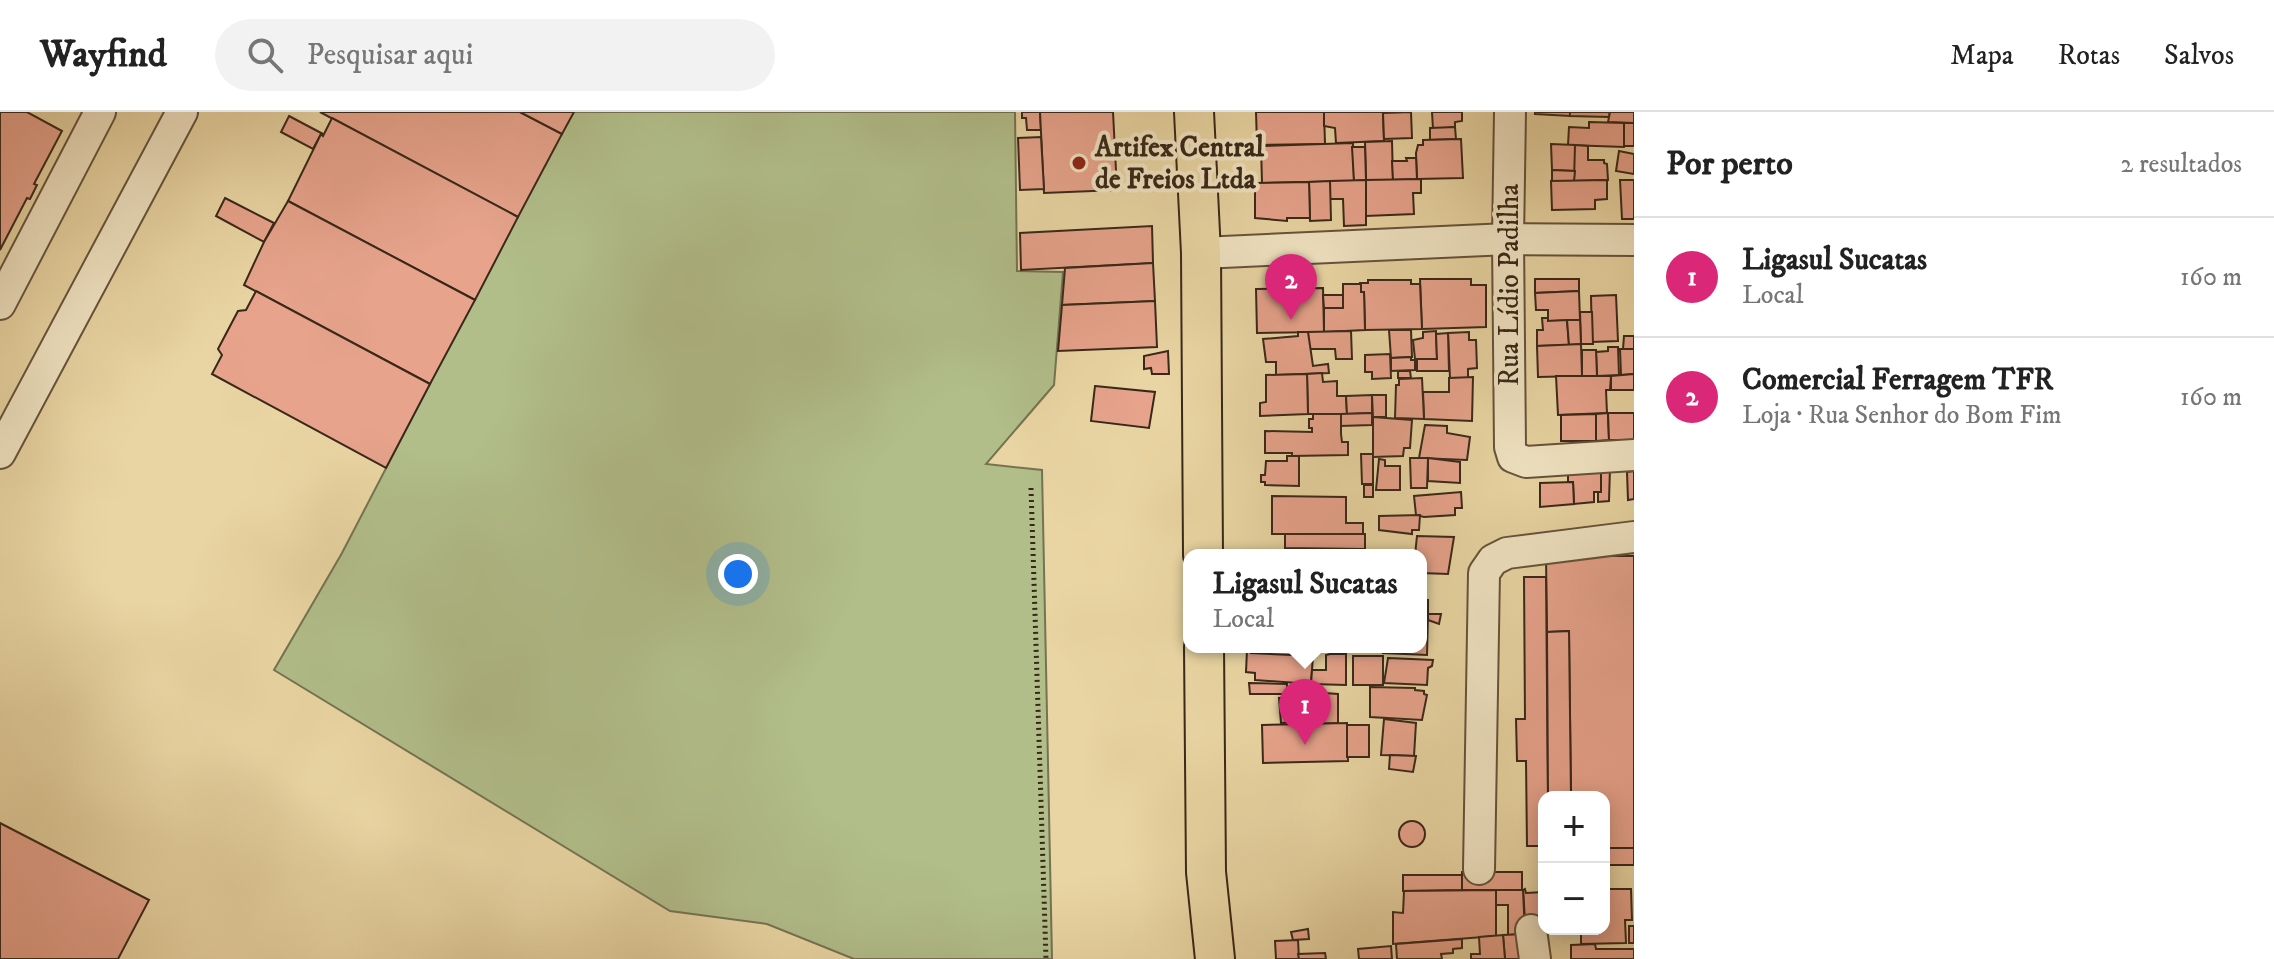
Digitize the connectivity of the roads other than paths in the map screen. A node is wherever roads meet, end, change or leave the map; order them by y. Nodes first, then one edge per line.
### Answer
1 (100, 112) edge
2 (182, 112) edge
3 (1194, 112) edge
4 (1510, 112) edge
5 (1508, 239) junction
6 (1634, 240) edge
7 (1201, 253) junction
8 (0, 304) edge
9 (0, 453) edge
10 (1634, 455) edge
11 (1634, 537) edge
12 (1203, 549) edge
13 (1204, 653) edge
14 (1479, 869) dead end
15 (1215, 959) edge

1 - 8 street
2 - 9 street
3 - 7 main road
4 - 5 street, Rua Lídio Padilha
5 - 6 street
5 - 7 street
5 - 10 street, Rua Lídio Padilha
7 - 12 main road
11 - 14 street
13 - 15 main road

